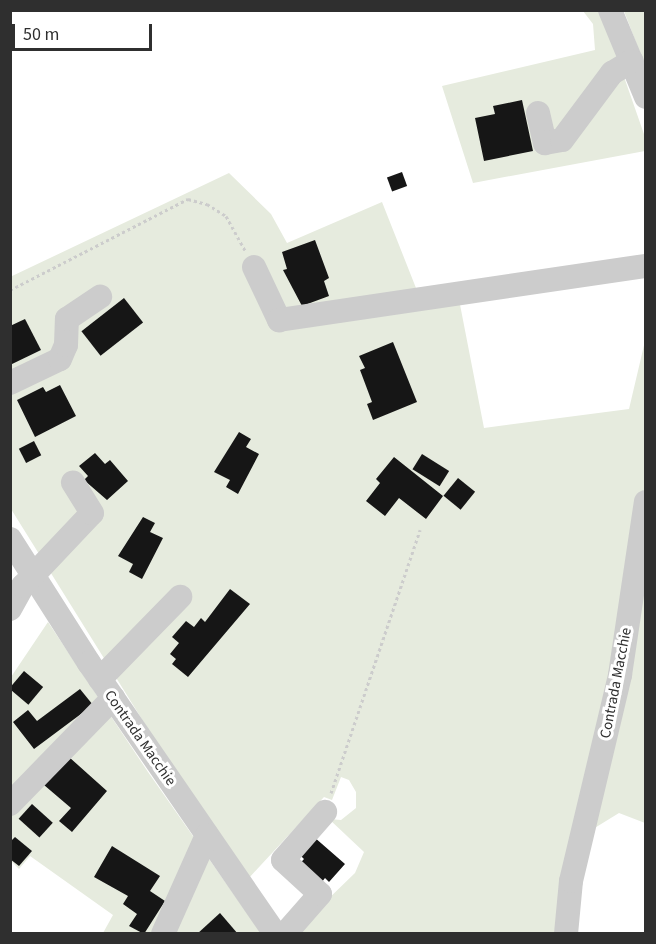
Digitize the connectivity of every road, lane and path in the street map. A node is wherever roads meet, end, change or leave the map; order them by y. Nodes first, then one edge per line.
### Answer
1 (610, 10) edge
2 (632, 61) junction
3 (645, 97) edge
4 (538, 113) dead end
5 (645, 266) edge
6 (254, 267) joint
7 (10, 290) edge
8 (100, 297) dead end
9 (10, 383) edge
10 (73, 483) dead end
11 (645, 502) edge
12 (420, 530) dead end
13 (10, 539) edge
14 (33, 575) junction
15 (180, 597) dead end
16 (10, 609) edge
17 (106, 689) junction
18 (10, 804) edge
19 (325, 812) joint
20 (207, 835) junction
21 (163, 933) edge
22 (275, 933) edge
23 (285, 933) edge
24 (566, 933) edge

1 - 2 street
2 - 3 street
2 - 4 street
5 - 6 street
6 - 7 path
8 - 9 street
10 - 14 street
11 - 24 street, Contrada Macchie
12 - 19 path
13 - 14 street, Contrada Macchie
14 - 16 street
14 - 17 street, Contrada Macchie
15 - 17 street
17 - 18 street
17 - 20 street, Contrada Macchie
19 - 23 street
20 - 21 street
20 - 22 street, Contrada Macchie

